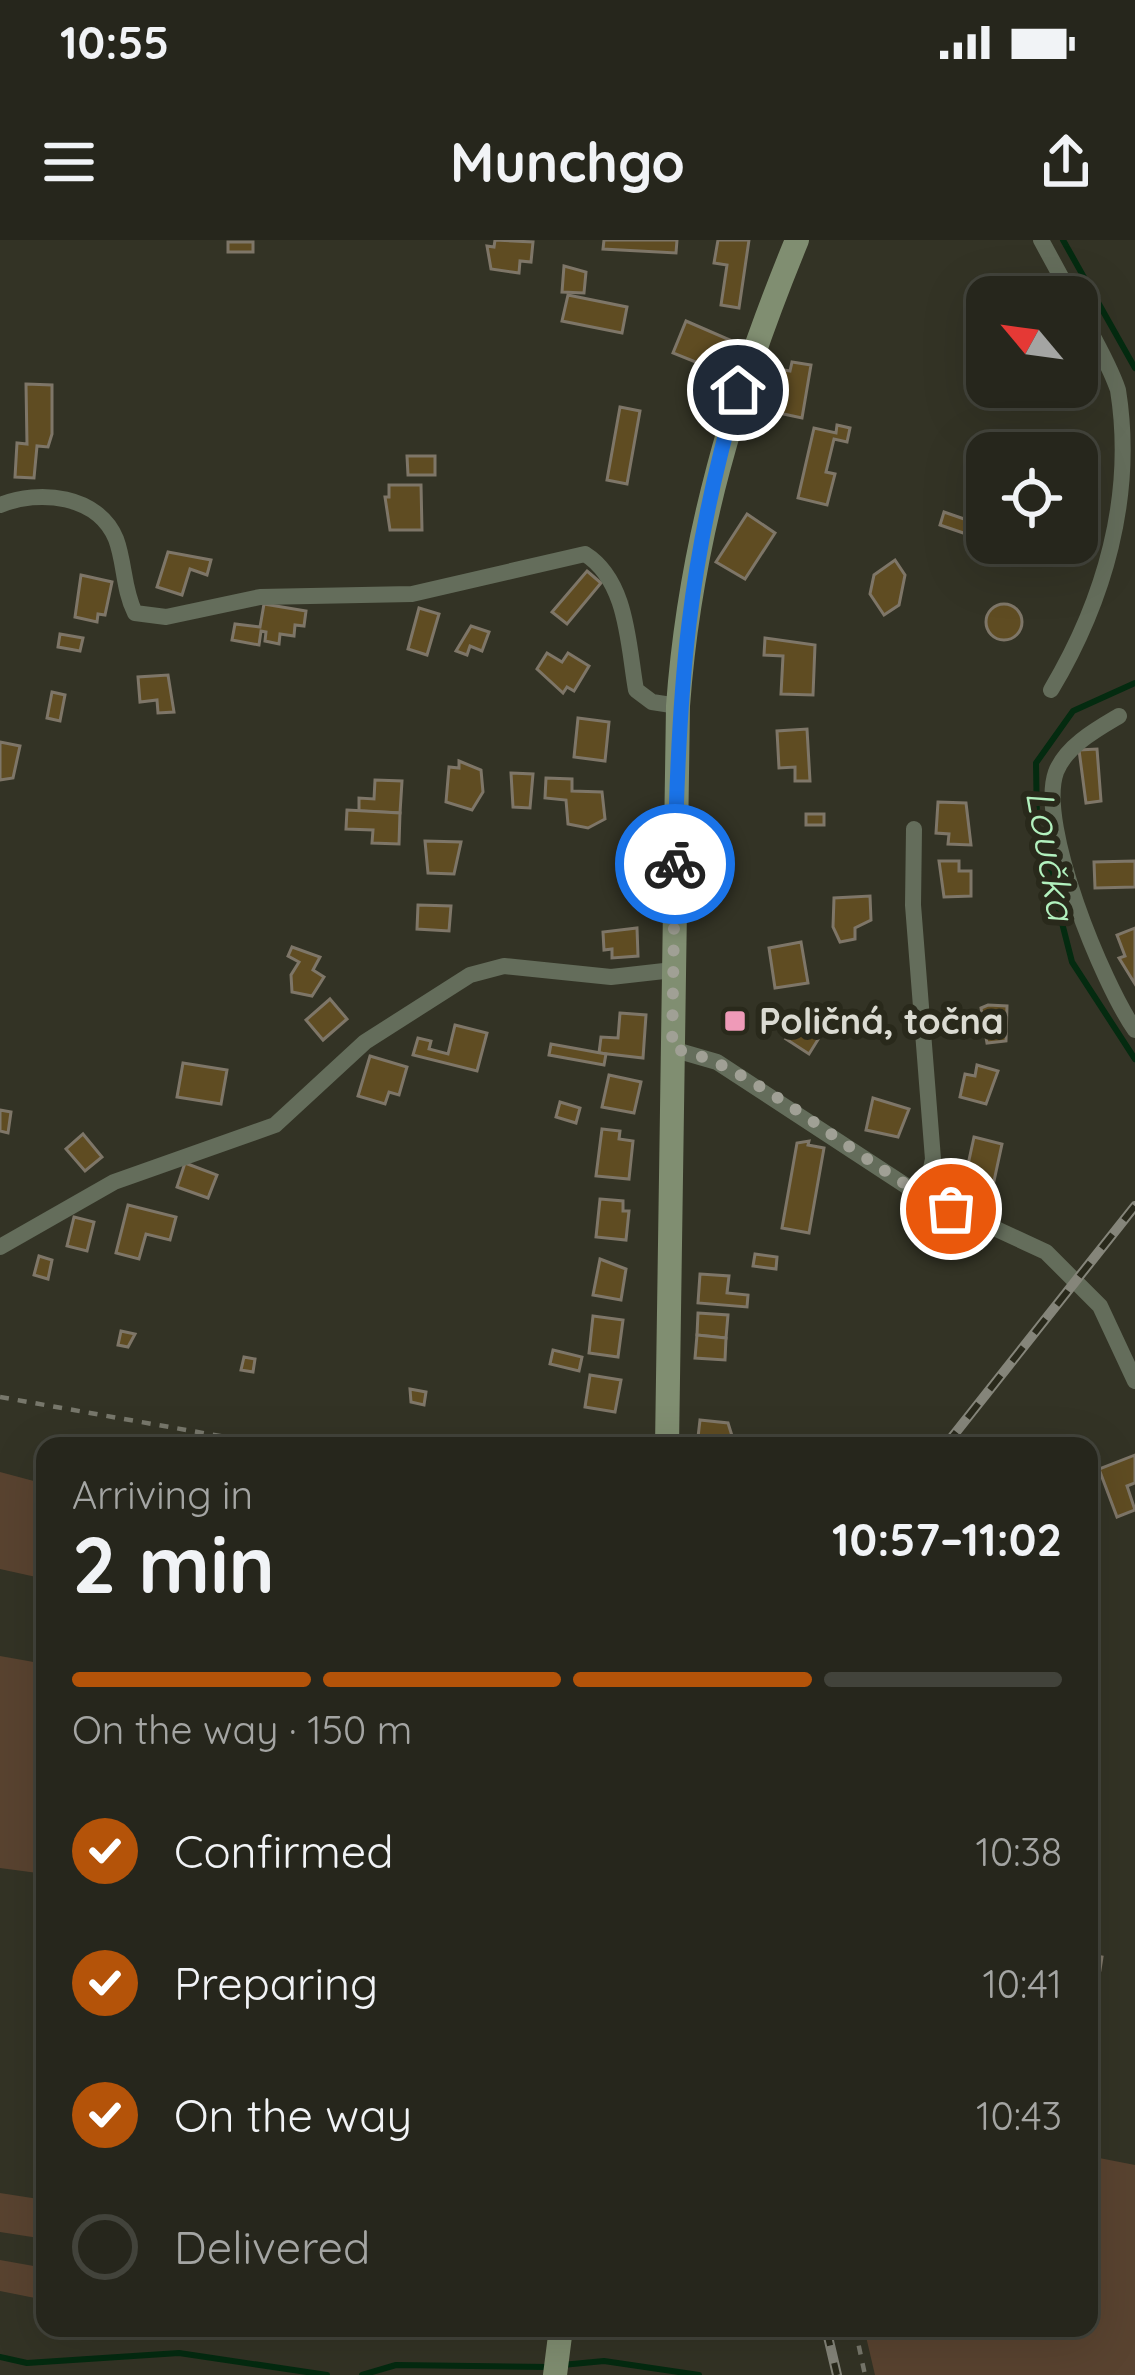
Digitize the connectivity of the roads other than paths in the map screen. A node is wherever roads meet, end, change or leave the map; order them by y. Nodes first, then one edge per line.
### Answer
1 (796, 240) edge
2 (1041, 240) edge
3 (1061, 276) edge
4 (1098, 350) edge
5 (0, 505) edge
6 (1051, 690) dead end
7 (678, 706) junction
8 (1119, 716) dead end
9 (914, 829) dead end
10 (673, 970) junction
11 (1135, 1030) edge
12 (672, 1049) junction
13 (925, 1197) junction
14 (0, 1247) edge
15 (1135, 1381) edge
16 (667, 1437) edge
17 (560, 2337) edge
18 (555, 2375) edge

1 - 7 main road
2 - 3 street
4 - 6 street
5 - 7 street
7 - 10 main road
8 - 11 street
9 - 13 street
10 - 12 main road
10 - 14 street
12 - 13 street
12 - 16 main road
13 - 15 street
17 - 18 main road

